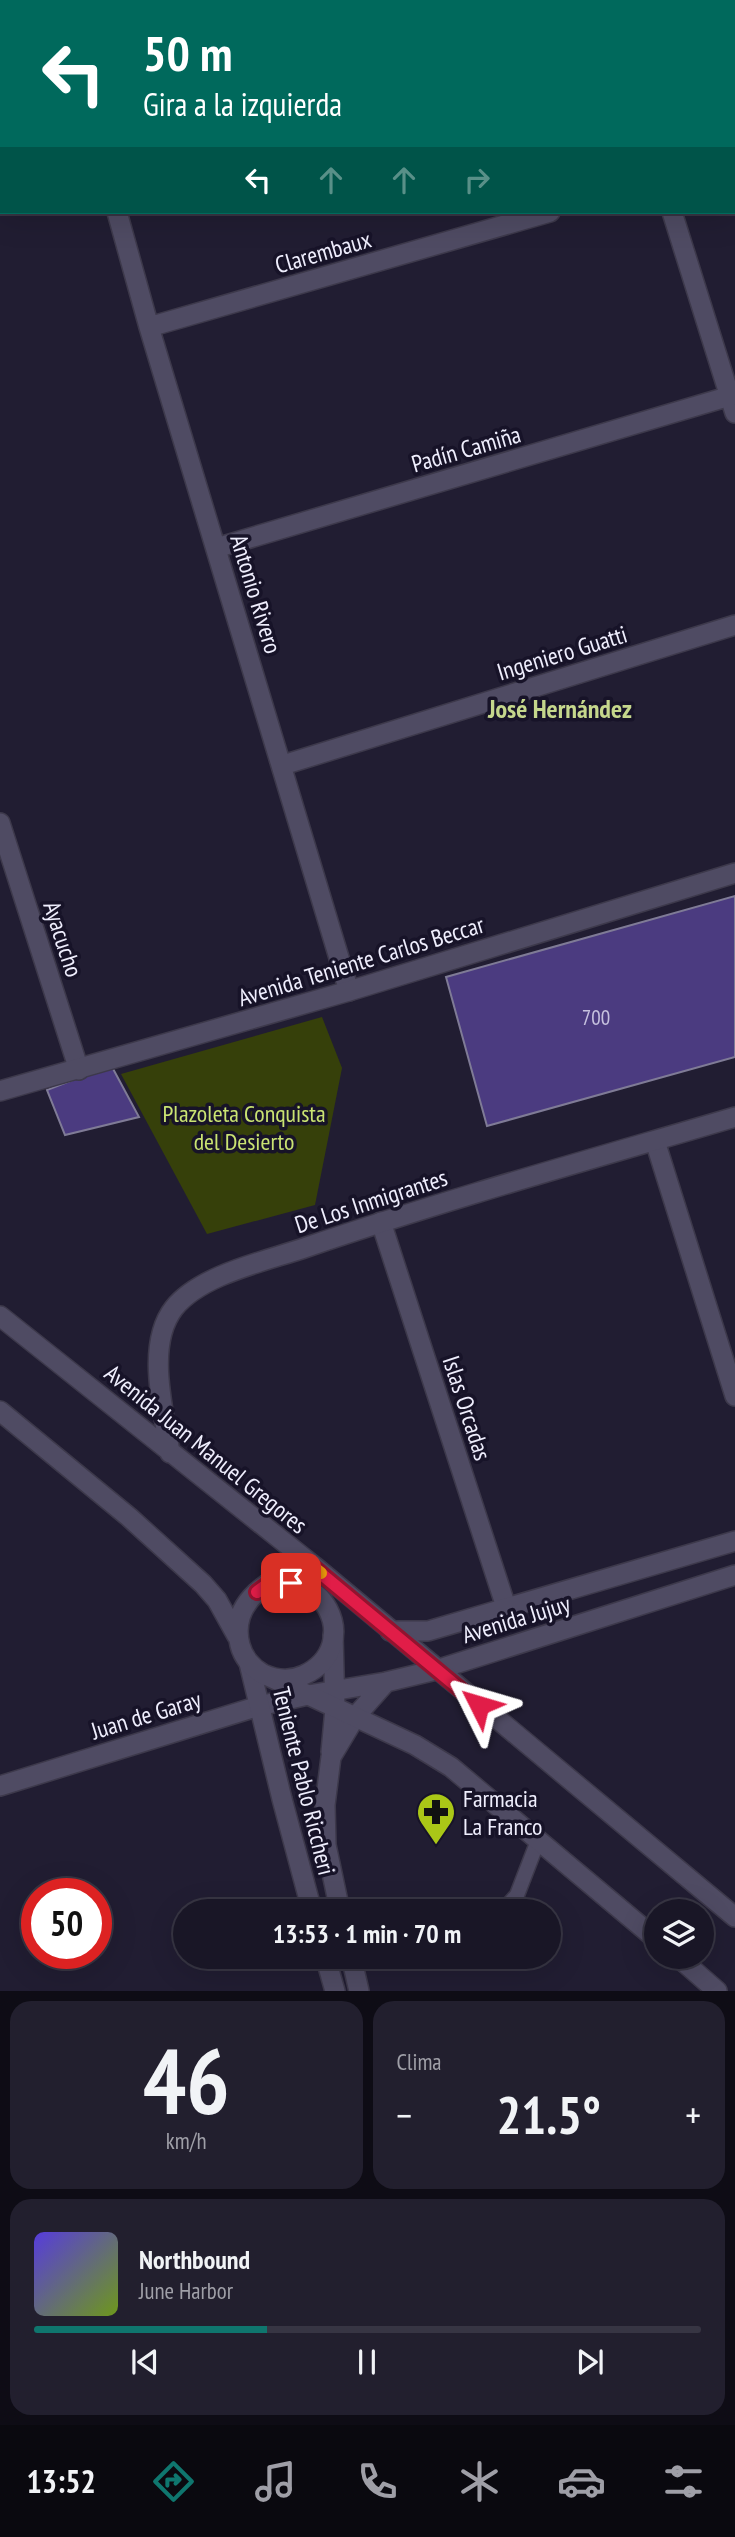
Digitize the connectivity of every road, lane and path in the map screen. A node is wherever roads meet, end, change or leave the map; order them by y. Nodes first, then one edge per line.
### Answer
1 (118, 214) edge
2 (543, 214) edge
3 (673, 214) edge
4 (149, 327) junction
5 (732, 405) edge
6 (216, 548) junction
7 (735, 625) edge
8 (283, 765) junction
9 (0, 823) edge
10 (735, 873) edge
11 (349, 991) junction
12 (79, 1070) junction
13 (0, 1091) edge
14 (735, 1117) edge
15 (655, 1141) junction
16 (381, 1222) junction
17 (0, 1316) edge
18 (735, 1396) edge
19 (0, 1411) edge
20 (170, 1453) junction
21 (735, 1541) edge
22 (311, 1564) junction
23 (735, 1575) edge
24 (257, 1592) junction
25 (507, 1610) junction
26 (332, 1624) junction
27 (390, 1631) junction
28 (237, 1636) junction
29 (249, 1663) junction
30 (436, 1670) junction
31 (270, 1677) junction
32 (386, 1682) junction
33 (308, 1695) junction
34 (334, 1700) junction
35 (259, 1706) junction
36 (355, 1717) junction
37 (331, 1757) junction
38 (0, 1786) edge
39 (539, 1838) junction
40 (309, 1899) edge
41 (337, 1899) edge
42 (514, 1899) edge
43 (735, 1917) edge
44 (644, 1929) edge
45 (329, 1969) edge
46 (354, 1969) edge
47 (692, 1969) edge
48 (335, 1991) edge
49 (359, 1991) edge
50 (718, 1991) edge

1 - 4 street, Antonio Rivero
2 - 4 street, Clarembaux
3 - 5 street
4 - 6 street, Antonio Rivero
5 - 6 street, Padín Camiña
6 - 8 street, Antonio Rivero
7 - 8 street, Ingeniero Guatti
8 - 11 street, Antonio Rivero
9 - 12 street, Ayacucho
10 - 11 street, Avenida Teniente Carlos Beccar
11 - 12 street, Avenida Teniente Carlos Beccar
12 - 13 street, Avenida Teniente Carlos Beccar
14 - 15 street, De Los Inmigrantes
15 - 16 street, De Los Inmigrantes
15 - 18 street
16 - 20 street, De Los Inmigrantes
16 - 25 street, Islas Orcadas
17 - 20 street, Avenida Juan Manuel Gregores
19 - 28 street
20 - 22 street, Avenida Juan Manuel Gregores
21 - 25 street, Avenida Jujuy
22 - 24 street
22 - 26 street
22 - 27 street, Avenida Juan Manuel Gregores
23 - 30 street, Avenida Jujuy
24 - 26 street
24 - 28 street
25 - 27 street, Avenida Jujuy
26 - 31 street
26 - 34 street
27 - 30 street, Avenida Juan Manuel Gregores
28 - 29 street
29 - 31 street
29 - 35 street, Teniente Pablo Riccheri
30 - 32 street, Avenida Jujuy
30 - 43 street, Avenida Juan Manuel Gregores
31 - 33 street
32 - 34 street, Avenida Jujuy
32 - 36 street, Teniente Pablo Riccheri
33 - 34 street
33 - 35 street, Juan de Garay
34 - 36 street
34 - 37 street
35 - 38 street, Juan de Garay
35 - 40 street, Teniente Pablo Riccheri
36 - 37 street, Teniente Pablo Riccheri
36 - 39 street
37 - 41 street, Teniente Pablo Riccheri
39 - 42 lane
39 - 44 street
45 - 48 street
46 - 49 street
47 - 50 street

